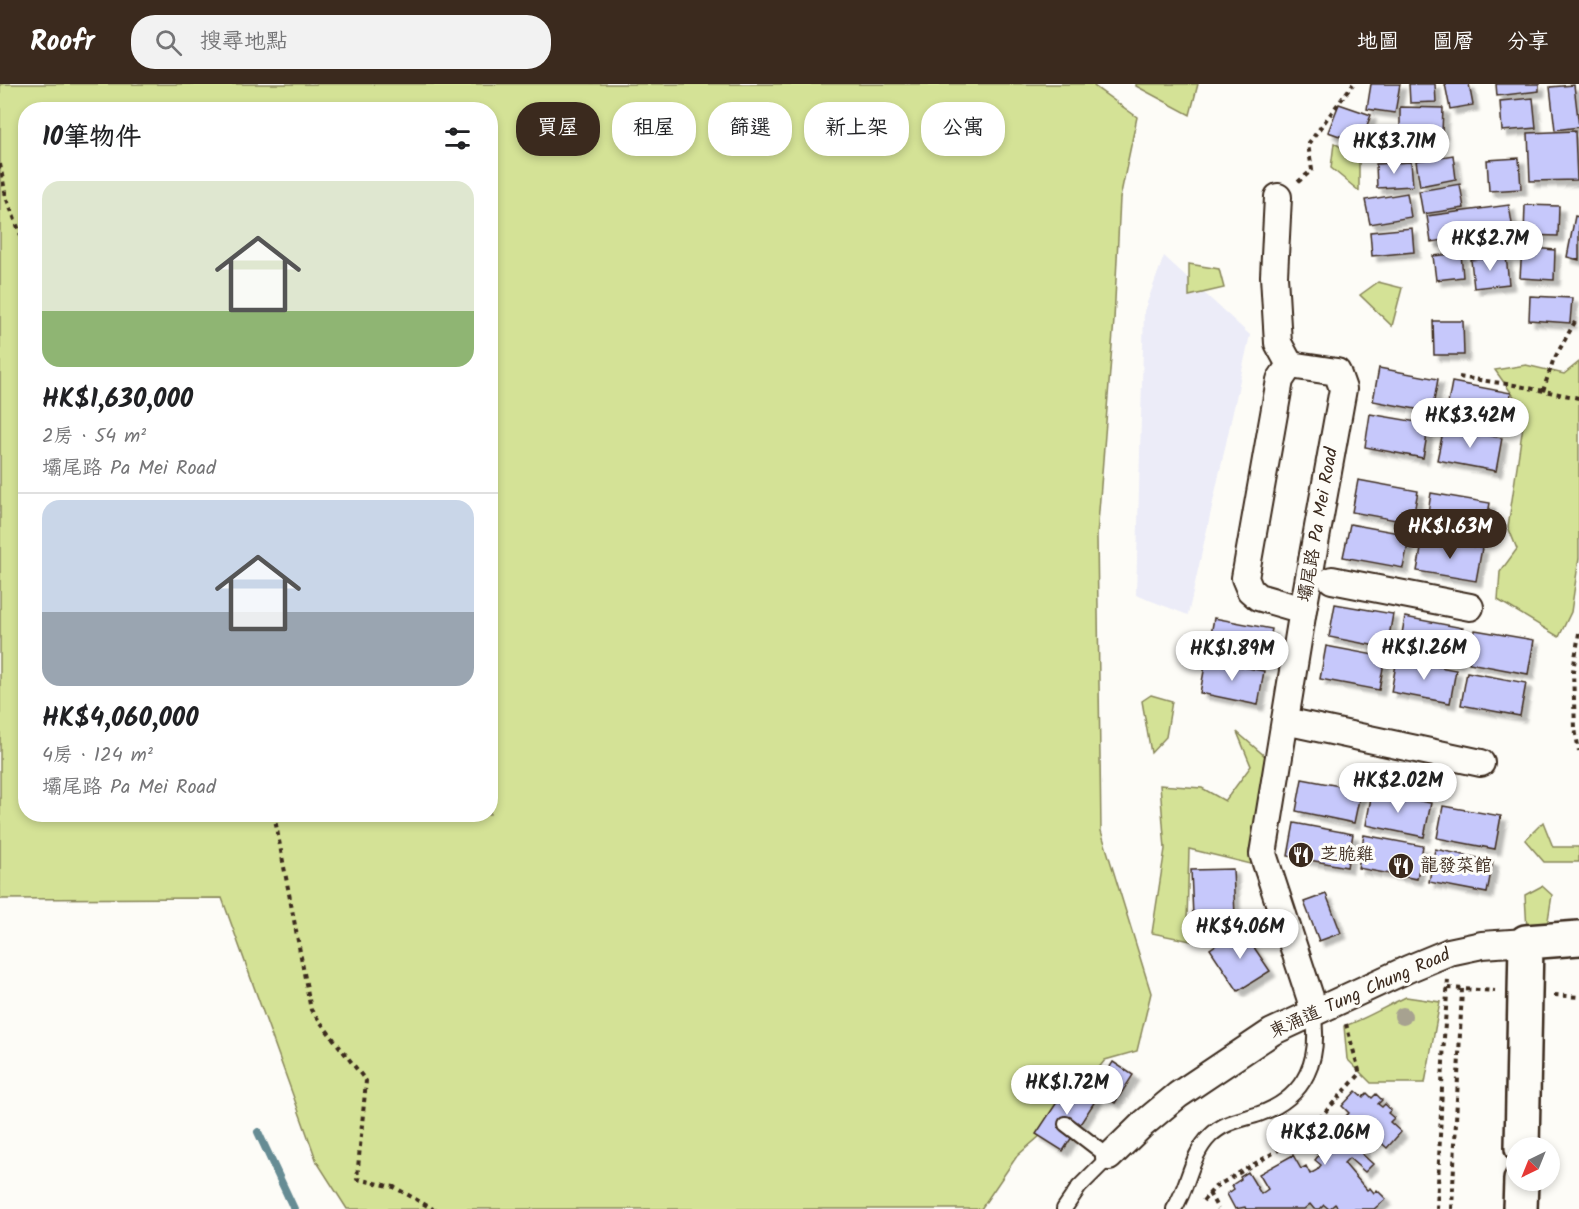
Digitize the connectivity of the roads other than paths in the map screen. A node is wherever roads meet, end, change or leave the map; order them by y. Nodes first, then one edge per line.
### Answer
1 (1278, 197) road end
2 (1290, 365) junction
3 (1332, 580) dead end
4 (1470, 607) dead end
5 (1303, 610) junction
6 (1286, 722) junction
7 (1481, 763) dead end
8 (1579, 938) edge
9 (1526, 942) junction
10 (1313, 1012) junction
11 (1066, 1124) dead end
12 (1522, 1137) edge
13 (1109, 1157) junction
14 (1521, 1191) edge
15 (1064, 1209) edge
16 (1174, 1209) edge
17 (1520, 1209) edge

1 - 2 street
2 - 5 street
2 - 5 street, 壩尾路 Pa Mei Road
3 - 4 street
5 - 6 street, 壩尾路 Pa Mei Road
6 - 7 street
6 - 10 street, 壩尾路 Pa Mei Road
8 - 9 main road, 東涌道 Tung Chung Road
9 - 10 street, 東涌道 Tung Chung Road
9 - 12 main road
10 - 13 street, 東涌道 Tung Chung Road
10 - 16 lane
11 - 13 lane
13 - 15 lane
14 - 17 main road

